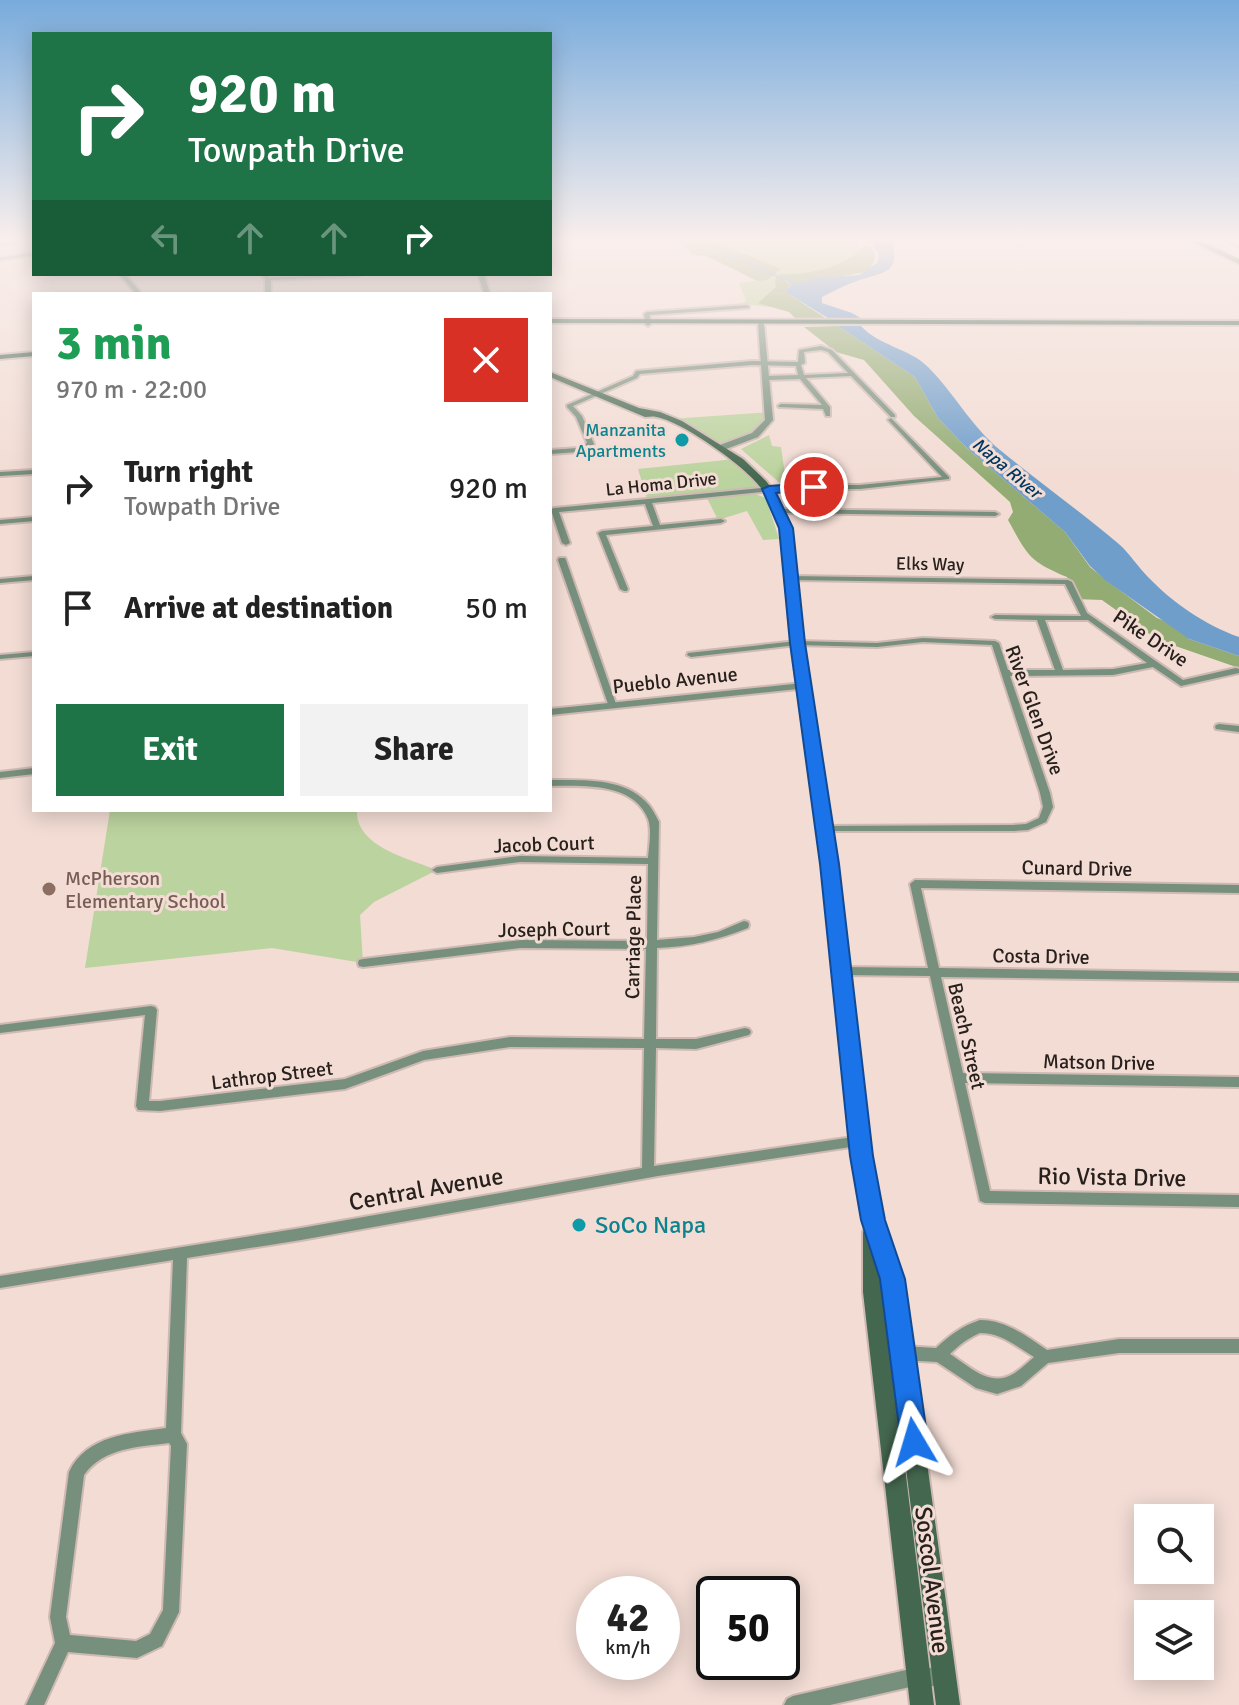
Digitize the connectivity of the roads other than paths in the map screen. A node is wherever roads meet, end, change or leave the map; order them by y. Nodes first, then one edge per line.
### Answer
1 (647, 320) edge
2 (552, 323) edge
3 (1239, 323) edge
4 (647, 324) junction
5 (761, 324) junction
6 (32, 354) edge
7 (0, 357) edge
8 (766, 363) junction
9 (798, 364) junction
10 (552, 375) edge
11 (850, 375) junction
12 (767, 378) junction
13 (801, 378) junction
14 (598, 394) junction
15 (781, 406) dead end
16 (723, 447) junction
17 (552, 452) edge
18 (32, 472) edge
19 (0, 474) edge
20 (772, 489) junction
21 (648, 502) junction
22 (553, 510) edge
23 (781, 511) junction
24 (995, 514) dead end
25 (32, 519) edge
26 (721, 521) dead end
27 (0, 522) edge
28 (658, 528) junction
29 (566, 543) dead end
30 (562, 560) dead end
31 (32, 578) edge
32 (792, 578) junction
33 (0, 581) edge
34 (1068, 582) joint
35 (624, 589) dead end
36 (995, 617) dead end
37 (1040, 618) junction
38 (1090, 618) junction
39 (797, 643) junction
40 (32, 654) edge
41 (691, 655) dead end
42 (0, 657) edge
43 (1154, 664) junction
44 (1236, 671) dead end
45 (1006, 673) junction
46 (1060, 673) junction
47 (803, 686) junction
48 (612, 704) junction
49 (552, 712) edge
50 (1219, 727) dead end
51 (1239, 729) edge
52 (32, 771) edge
53 (0, 775) edge
54 (552, 783) edge
55 (824, 828) junction
56 (653, 861) junction
57 (437, 870) dead end
58 (915, 884) joint
59 (1239, 889) edge
60 (744, 925) dead end
61 (650, 945) junction
62 (363, 963) dead end
63 (842, 971) junction
64 (935, 972) junction
65 (1239, 977) edge
66 (1, 1031) edge
67 (745, 1032) dead end
68 (649, 1045) junction
69 (958, 1078) junction
70 (1239, 1082) edge
71 (860, 1141) junction
72 (648, 1173) junction
73 (985, 1197) joint
74 (1239, 1201) edge
75 (873, 1220) junction
76 (180, 1254) junction
77 (0, 1282) edge
78 (1239, 1346) edge
79 (880, 1351) junction
80 (903, 1353) junction
81 (939, 1355) junction
82 (1045, 1357) junction
83 (173, 1435) junction
84 (63, 1643) junction
85 (919, 1676) junction
86 (944, 1678) junction
87 (35, 1705) edge
88 (793, 1705) edge
89 (922, 1705) edge
90 (948, 1705) edge

1 - 4 street
2 - 4 main road
3 - 5 main road
4 - 5 main road
5 - 8 street
6 - 7 main road
8 - 9 street
8 - 12 street
8 - 14 street
9 - 11 street
9 - 13 street
10 - 14 main road, Soscol Avenue
11 - 13 street
11 - 20 street, La Homa Drive
12 - 13 street
12 - 16 street
13 - 15 street
14 - 16 main road, Soscol Avenue
14 - 17 street
16 - 20 main road, Soscol Avenue
18 - 19 street
20 - 21 street, La Homa Drive
20 - 23 main road, Soscol Avenue
21 - 22 street, La Homa Drive
21 - 28 street
22 - 29 street
23 - 24 street
23 - 32 main road, Soscol Avenue
25 - 27 street
26 - 28 street
28 - 35 street
30 - 48 street
31 - 33 street
32 - 34 street, Elks Way
32 - 39 main road, Soscol Avenue
34 - 38 street, Pike Drive
36 - 37 street
37 - 38 street
37 - 46 street
38 - 43 street, Pike Drive
39 - 41 street, River Glen Drive
39 - 45 street, River Glen Drive
39 - 47 main road, Soscol Avenue
40 - 42 street
43 - 44 street, Pike Drive
43 - 46 street
45 - 46 street
45 - 55 street, River Glen Drive
47 - 48 street, Pueblo Avenue
47 - 55 main road, Soscol Avenue
48 - 49 street, Pueblo Avenue
50 - 51 street
52 - 53 street
54 - 56 street, Carriage Place
55 - 63 main road, Soscol Avenue
56 - 57 street, Jacob Court
56 - 61 street, Carriage Place
58 - 59 street, Cunard Drive
58 - 64 street, Beach Street
60 - 61 street, Joseph Court
61 - 62 street, Joseph Court
61 - 68 street, Carriage Place
63 - 64 street, Costa Drive
63 - 71 main road, Soscol Avenue
64 - 65 street, Costa Drive
64 - 69 street, Beach Street
66 - 68 street, Lathrop Street
67 - 68 street
68 - 72 street, Carriage Place
69 - 70 street, Matson Drive
69 - 73 street, Beach Street
71 - 72 street, Central Avenue
71 - 75 main road, Soscol Avenue
72 - 76 street, Central Avenue
73 - 74 street, Rio Vista Drive
75 - 79 main road, Soscol Avenue
75 - 80 main road, Soscol Avenue
76 - 77 street, Central Avenue
76 - 83 street
78 - 82 street
79 - 80 street
79 - 85 main road, Soscol Avenue
80 - 81 street
80 - 86 main road, Soscol Avenue
81 - 82 street
81 - 82 street
83 - 84 street
83 - 84 street
84 - 87 street
85 - 86 street
85 - 88 street
85 - 89 main road, Soscol Avenue
86 - 90 main road, Soscol Avenue

